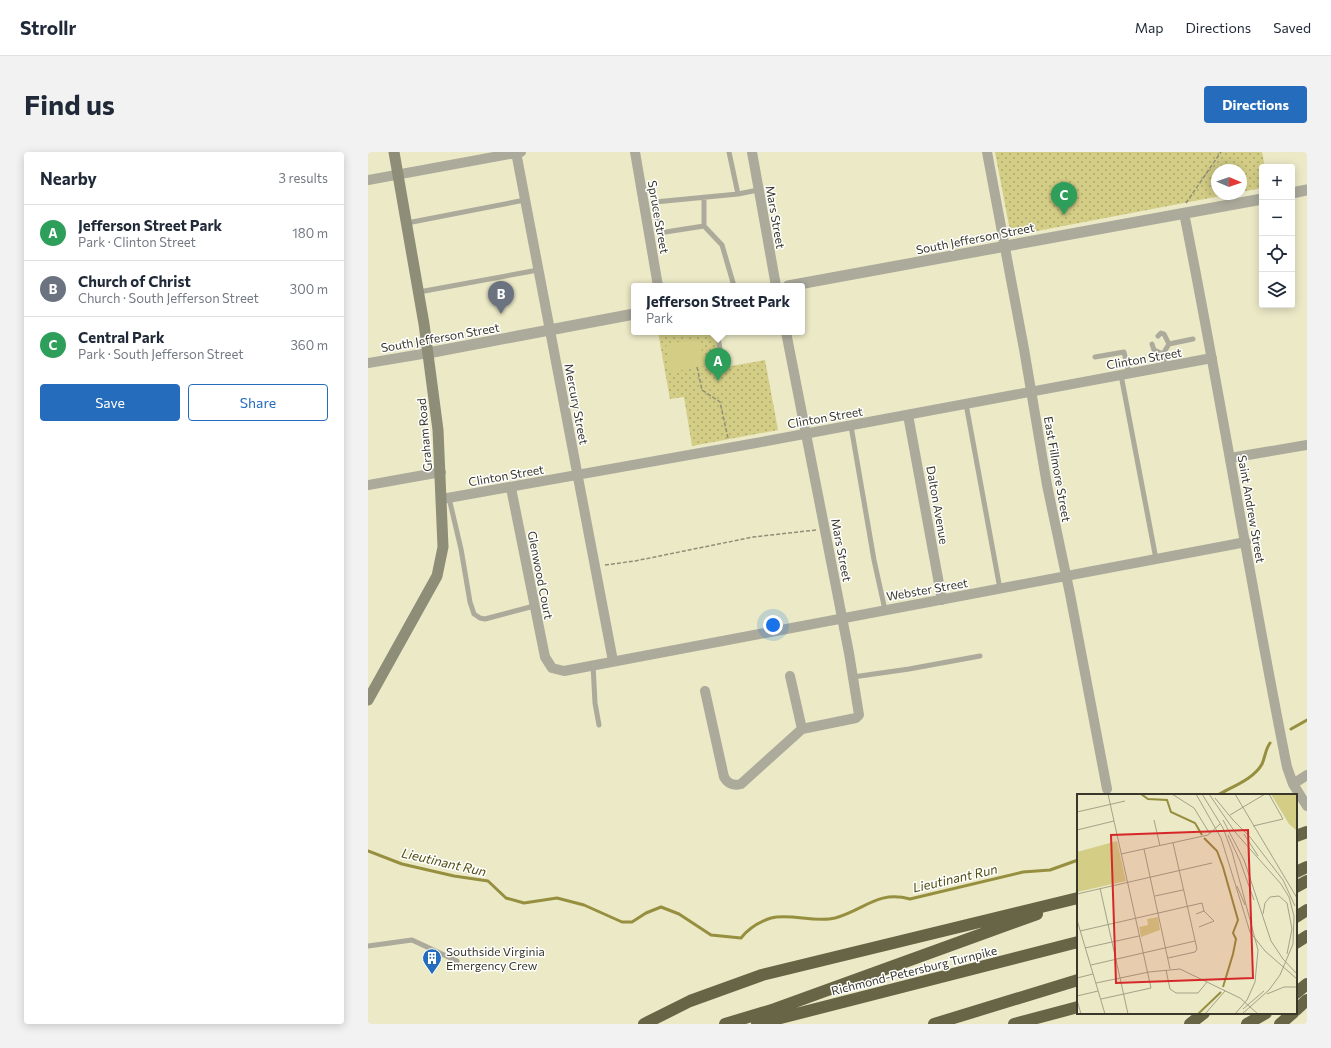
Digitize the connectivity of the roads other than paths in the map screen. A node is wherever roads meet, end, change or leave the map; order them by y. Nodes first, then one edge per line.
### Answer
1 (394, 152) edge
2 (518, 152) edge
3 (635, 152) edge
4 (729, 152) edge
5 (752, 152) edge
6 (987, 152) edge
7 (398, 174) junction
8 (368, 180) edge
9 (758, 190) junction
10 (1307, 190) edge
11 (1295, 192) edge
12 (738, 194) junction
13 (704, 197) junction
14 (525, 200) junction
15 (1259, 200) edge
16 (1184, 213) junction
17 (407, 223) junction
18 (704, 226) junction
19 (1004, 246) junction
20 (538, 270) junction
21 (657, 283) edge
22 (733, 283) edge
23 (775, 283) edge
24 (804, 283) edge
25 (419, 292) junction
26 (631, 315) edge
27 (549, 330) junction
28 (718, 335) edge
29 (787, 335) edge
30 (1158, 336) dead end
31 (1192, 339) dead end
32 (1152, 344) dead end
33 (1169, 344) junction
34 (428, 353) junction
35 (1163, 354) junction
36 (1095, 357) dead end
37 (1212, 358) junction
38 (368, 363) edge
39 (723, 366) dead end
40 (1165, 367) junction
41 (1125, 374) junction
42 (1031, 392) junction
43 (966, 404) junction
44 (908, 415) junction
45 (851, 426) junction
46 (806, 434) junction
47 (1307, 445) edge
48 (1230, 458) junction
49 (441, 472) junction
50 (578, 475) junction
51 (368, 485) edge
52 (511, 488) junction
53 (446, 498) junction
54 (1246, 542) junction
55 (1156, 559) junction
56 (1066, 576) junction
57 (1000, 589) junction
58 (942, 600) junction
59 (534, 606) junction
60 (885, 610) junction
61 (842, 618) junction
62 (980, 656) dead end
63 (613, 661) junction
64 (593, 665) junction
65 (550, 666) joint
66 (790, 676) dead end
67 (853, 677) junction
68 (706, 691) dead end
69 (368, 700) edge
70 (599, 725) dead end
71 (802, 729) junction
72 (1307, 775) edge
73 (1294, 784) junction
74 (1107, 789) dead end
75 (1307, 806) edge
76 (1307, 832) edge
77 (1297, 836) edge
78 (1307, 867) edge
79 (1297, 872) edge
80 (1307, 881) edge
81 (1297, 886) edge
82 (1077, 899) edge
83 (1077, 899) edge
84 (1307, 910) edge
85 (1297, 915) edge
86 (1307, 936) edge
87 (1077, 942) edge
88 (1297, 942) edge
89 (368, 946) edge
90 (457, 961) dead end
91 (1077, 980) edge
92 (1307, 984) edge
93 (1297, 992) edge
94 (1307, 1000) edge
95 (1077, 1007) edge
96 (1297, 1009) edge
97 (1203, 1014) edge
98 (1264, 1014) edge
99 (1292, 1014) edge
100 (644, 1024) edge
101 (724, 1024) edge
102 (757, 1024) edge
103 (934, 1024) edge
104 (1014, 1024) edge
105 (1190, 1024) edge
106 (1247, 1024) edge
107 (1280, 1024) edge

1 - 7 main road, Graham Road
2 - 7 street
2 - 14 street, Mercury Street
3 - 21 street, Spruce Street
4 - 12 lane
5 - 9 street, Mars Street
6 - 19 street, East Fillmore Street
7 - 8 street
7 - 17 main road, Graham Road
9 - 12 lane
9 - 23 street, Mars Street
10 - 11 street
12 - 13 lane
13 - 18 lane
13 - 18 lane
14 - 17 lane
14 - 20 street, Mercury Street
15 - 16 street, South Jefferson Street
16 - 19 street, South Jefferson Street
16 - 37 street, Saint Andrew Street
17 - 25 main road, Graham Road
18 - 22 lane
19 - 24 street, South Jefferson Street
19 - 42 street, East Fillmore Street
20 - 25 lane
20 - 27 street, Mercury Street
25 - 34 main road, Graham Road
26 - 27 street, South Jefferson Street
27 - 34 street, South Jefferson Street
27 - 50 street, Mercury Street
28 - 39 lane
29 - 46 street, Mars Street
30 - 33 lane
31 - 33 lane
32 - 35 lane
33 - 35 lane
34 - 38 street, South Jefferson Street
34 - 49 main road, Graham Road
35 - 40 lane
36 - 41 lane
37 - 40 street, Clinton Street
37 - 48 street, Saint Andrew Street
40 - 41 street, Clinton Street
41 - 42 street, Clinton Street
41 - 55 lane
42 - 43 street, Clinton Street
42 - 56 street, East Fillmore Street
43 - 44 street, Clinton Street
43 - 57 lane
44 - 45 street, Clinton Street
44 - 58 street, Dalton Avenue
45 - 46 street, Clinton Street
45 - 60 lane
46 - 50 street, Clinton Street
46 - 61 street, Mars Street
47 - 48 street
48 - 54 street, Saint Andrew Street
49 - 51 street
49 - 53 main road, Graham Road
50 - 52 street, Clinton Street
50 - 63 street, Mercury Street
52 - 53 street, Clinton Street
52 - 59 street, Glenwood Court
53 - 59 lane
53 - 69 main road, Graham Road
54 - 55 street, Webster Street
54 - 73 street, Saint Andrew Street
55 - 56 street, Webster Street
56 - 57 street, Webster Street
56 - 74 street, East Fillmore Street
57 - 58 street, Webster Street
58 - 60 street, Webster Street
59 - 65 street, Glenwood Court
60 - 61 street, Webster Street
61 - 63 street, Webster Street
61 - 67 street, Mars Street
62 - 67 lane
63 - 64 street, Webster Street
64 - 65 street, Webster Street
64 - 70 lane
66 - 71 street
67 - 71 street, Mars Street
68 - 71 street
72 - 73 street
73 - 75 street, Saint Andrew Street
76 - 77 highway
78 - 79 highway
80 - 81 highway
82 - 100 highway
83 - 101 highway
84 - 85 highway
86 - 88 highway
87 - 102 highway, Richmond-Petersburg Turnpike
89 - 90 lane
91 - 103 highway
92 - 93 highway
94 - 96 highway
95 - 104 highway
97 - 105 highway
98 - 106 highway
99 - 107 highway

